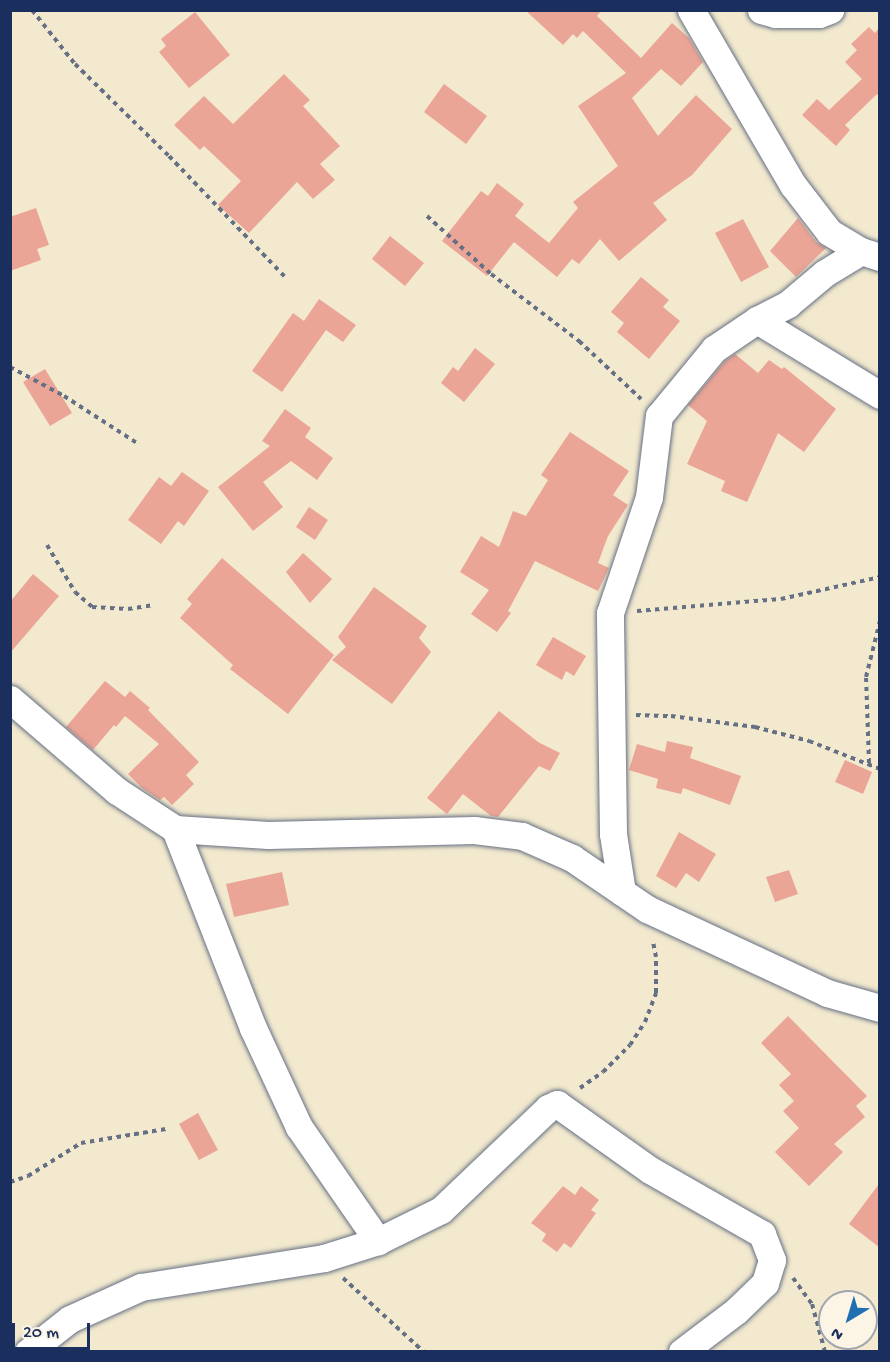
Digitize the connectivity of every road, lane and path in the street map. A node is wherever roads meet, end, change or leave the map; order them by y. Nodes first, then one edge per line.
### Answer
1 (32, 10) edge
2 (691, 10) edge
3 (761, 10) edge
4 (830, 10) edge
5 (427, 216) dead end
6 (870, 254) edge
7 (287, 279) dead end
8 (757, 320) junction
9 (10, 367) edge
10 (879, 396) edge
11 (659, 416) junction
12 (137, 443) dead end
13 (47, 544) dead end
14 (879, 578) edge
15 (154, 605) dead end
16 (610, 613) junction
17 (879, 621) edge
18 (10, 699) edge
19 (610, 714) junction
20 (870, 764) junction
21 (879, 769) edge
22 (175, 830) junction
23 (622, 892) junction
24 (647, 909) junction
25 (879, 1008) edge
26 (557, 1104) junction
27 (166, 1129) dead end
28 (10, 1182) edge
29 (378, 1241) junction
30 (324, 1258) junction
31 (772, 1260) junction
32 (10, 1341) edge
33 (26, 1352) edge
34 (424, 1352) edge
35 (682, 1352) edge
36 (825, 1352) edge

1 - 7 path
2 - 6 street
3 - 4 street
5 - 11 path
6 - 8 street
8 - 10 street
8 - 11 street
9 - 12 path
11 - 16 street
13 - 15 path
14 - 16 path
16 - 19 street
17 - 20 path
18 - 22 street
19 - 20 path
19 - 23 street
20 - 21 path
22 - 23 street
22 - 29 street
23 - 24 street
24 - 25 street
24 - 26 path
26 - 29 street
26 - 31 street
27 - 28 path
29 - 30 street
30 - 33 street
30 - 34 path
31 - 35 street
31 - 36 path
32 - 33 street

